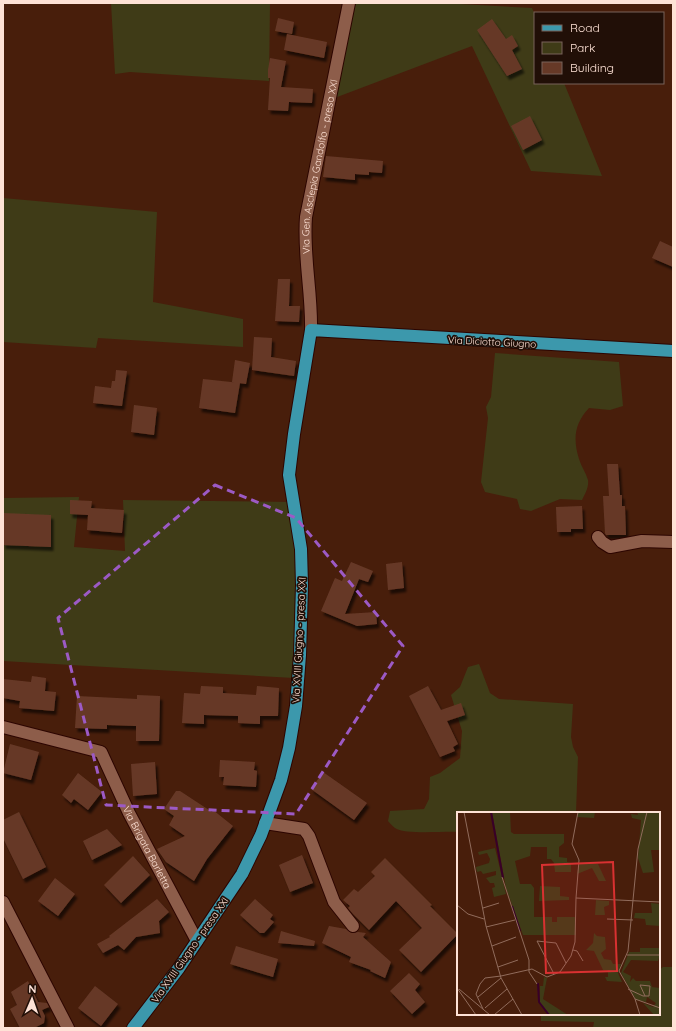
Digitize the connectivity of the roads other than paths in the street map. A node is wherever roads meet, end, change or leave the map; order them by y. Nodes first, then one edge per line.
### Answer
1 (349, 3) edge
2 (311, 330) junction
3 (673, 351) edge
4 (598, 537) dead end
5 (673, 542) edge
6 (3, 727) edge
7 (265, 823) junction
8 (3, 902) edge
9 (353, 926) dead end
10 (197, 941) junction
11 (68, 1028) edge
12 (133, 1028) edge

1 - 2 street, Via Gen. Asclepia Gandolfo - presa XXI
2 - 3 main road, Via Diciotto Giugno
2 - 7 main road, Via XVIII Giugno - presa XXI
4 - 5 street
6 - 10 street, Via Brigata Barletta
7 - 9 street
7 - 10 main road, Via XVIII Giugno - presa XXI
8 - 11 street
10 - 12 main road, Via XVIII Giugno - presa XXI

